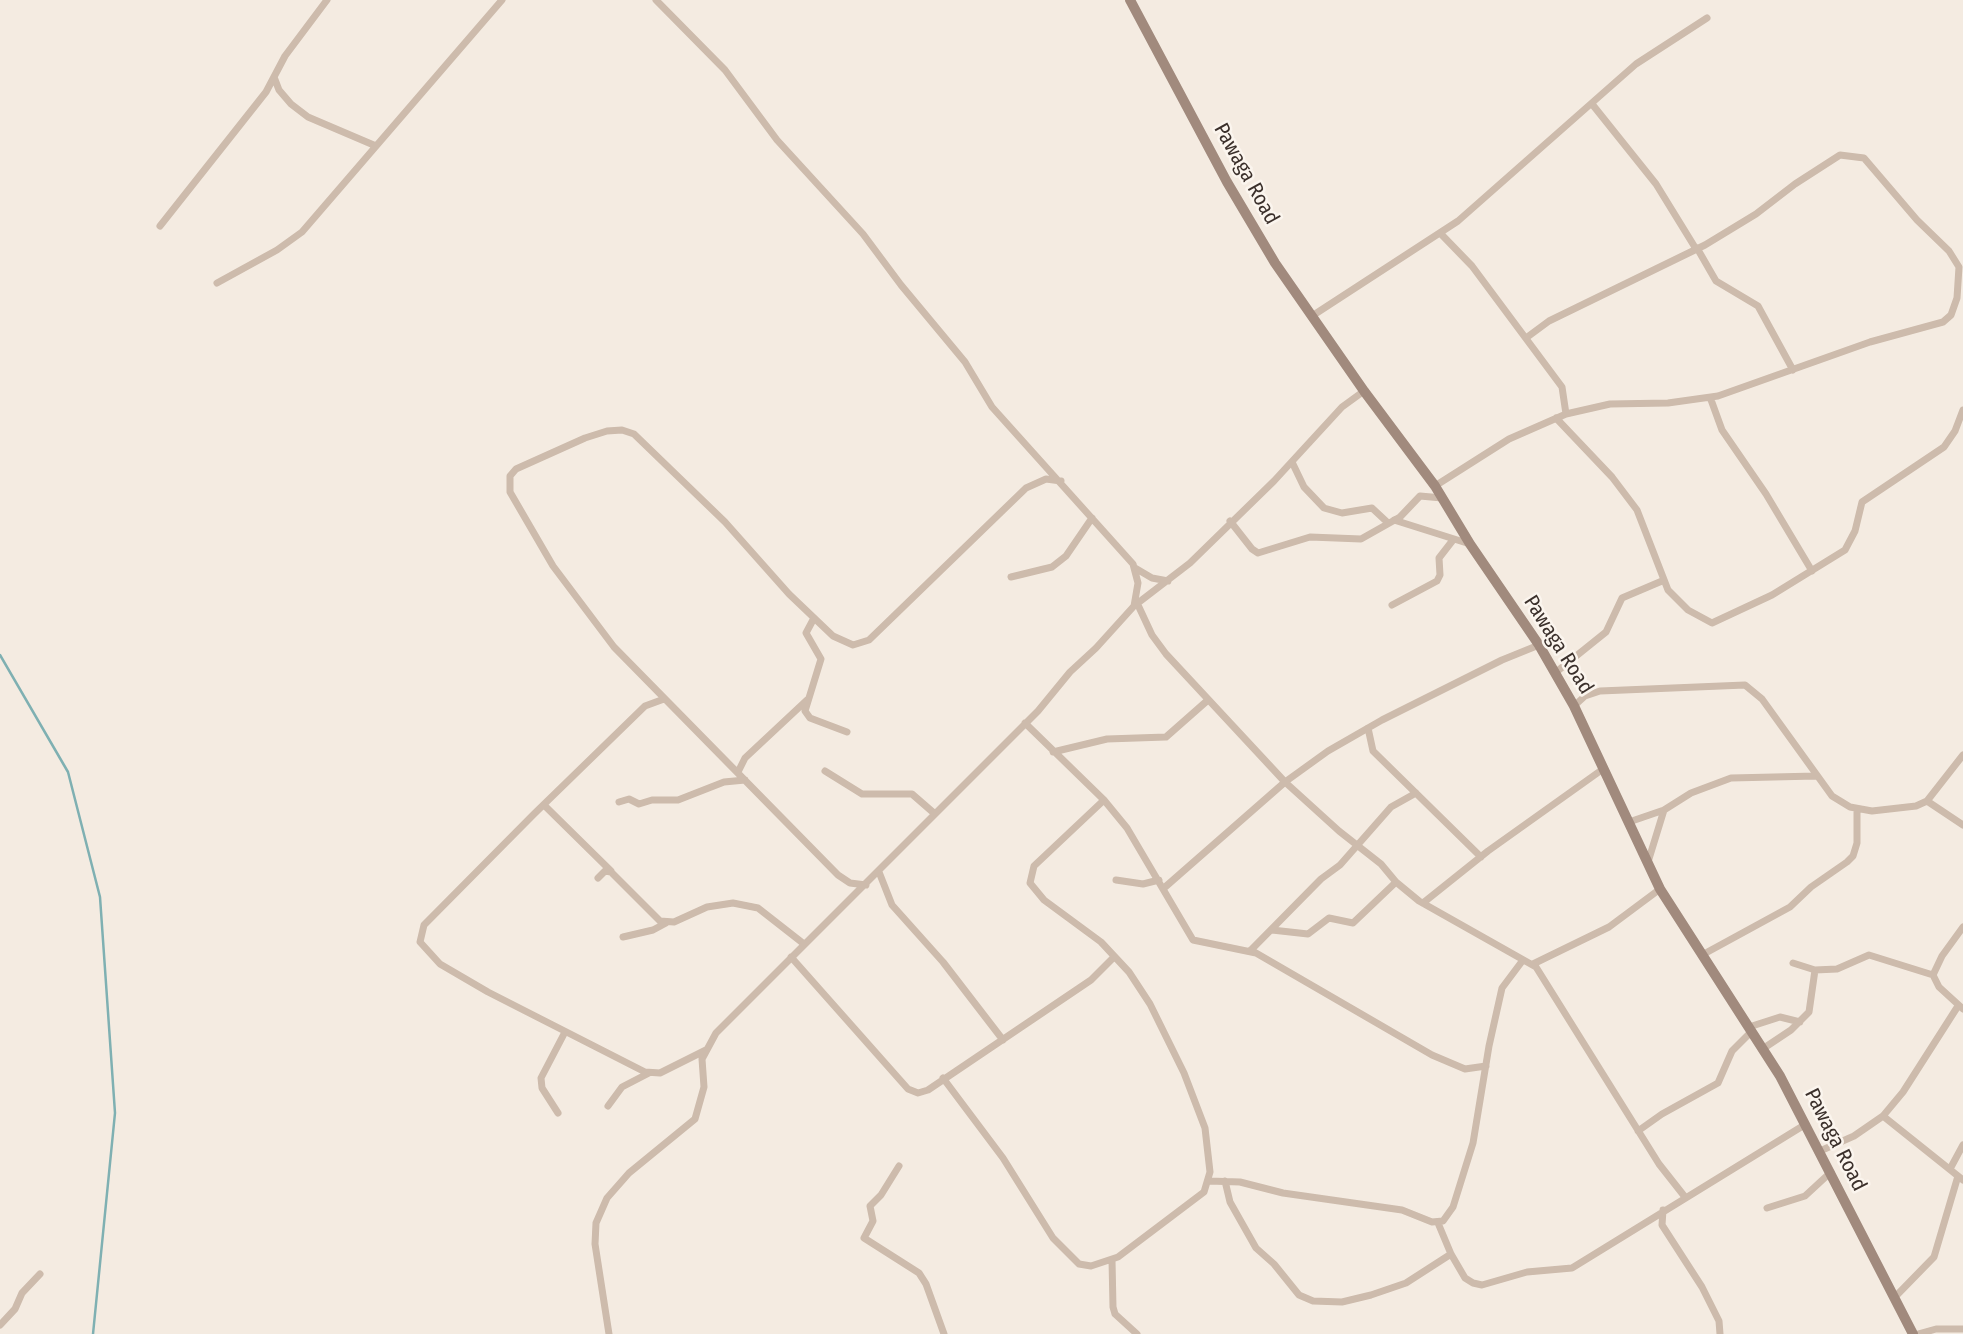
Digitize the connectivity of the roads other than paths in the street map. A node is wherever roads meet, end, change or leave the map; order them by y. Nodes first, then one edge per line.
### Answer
1 (327, 0) edge
2 (502, 0) edge
3 (656, 0) edge
4 (1130, 0) edge
5 (1706, 18) dead end
6 (274, 77) junction
7 (1592, 104) junction
8 (376, 146) junction
9 (160, 226) dead end
10 (1441, 234) junction
11 (1697, 249) junction
12 (217, 283) dead end
13 (1312, 316) junction
14 (1526, 338) junction
15 (1793, 370) junction
16 (1364, 391) junction
17 (1710, 397) junction
18 (1963, 410) edge
19 (1566, 414) junction
20 (1556, 418) junction
21 (1292, 462) junction
22 (1061, 481) junction
23 (1436, 486) junction
24 (1443, 498) junction
25 (1092, 518) junction
26 (1230, 521) junction
27 (1391, 521) junction
28 (1453, 540) junction
29 (1470, 544) junction
30 (1135, 568) junction
31 (1812, 571) junction
32 (1011, 577) dead end
33 (1169, 581) junction
34 (1662, 581) junction
35 (1136, 605) junction
36 (1392, 606) dead end
37 (814, 618) junction
38 (1539, 645) junction
39 (1555, 673) junction
40 (663, 699) junction
41 (807, 700) junction
42 (1208, 700) junction
43 (1574, 706) junction
44 (1025, 723) junction
45 (1368, 728) junction
46 (848, 732) dead end
47 (1053, 752) junction
48 (1963, 755) edge
49 (1603, 769) junction
50 (825, 771) dead end
51 (738, 772) junction
52 (1816, 776) junction
53 (745, 780) junction
54 (1285, 782) junction
55 (1416, 793) junction
56 (1104, 800) junction
57 (619, 802) dead end
58 (1927, 802) junction
59 (544, 805) junction
60 (1857, 809) junction
61 (1664, 810) junction
62 (935, 814) junction
63 (1629, 822) junction
64 (1963, 825) edge
65 (1357, 846) junction
66 (1480, 857) junction
67 (1648, 862) junction
68 (611, 872) junction
69 (878, 873) junction
70 (598, 878) dead end
71 (1116, 880) dead end
72 (1396, 882) junction
73 (1162, 884) junction
74 (866, 885) junction
75 (1660, 889) junction
76 (1423, 903) junction
77 (667, 922) junction
78 (1963, 927) edge
79 (1272, 930) junction
80 (623, 937) dead end
81 (804, 944) junction
82 (1250, 951) junction
83 (1702, 955) junction
84 (791, 957) junction
85 (1114, 957) junction
86 (1523, 960) junction
87 (1793, 963) dead end
88 (1533, 964) junction
89 (1815, 970) junction
90 (1933, 975) junction
91 (1961, 1007) edge
92 (1800, 1022) junction
93 (1750, 1029) junction
94 (565, 1032) junction
95 (1003, 1040) junction
96 (1764, 1048) junction
97 (706, 1050) junction
98 (1486, 1066) junction
99 (649, 1073) junction
100 (943, 1078) junction
101 (608, 1106) dead end
102 (558, 1112) dead end
103 (1883, 1116) junction
104 (1807, 1124) junction
105 (1638, 1131) junction
106 (1963, 1145) edge
107 (1820, 1152) junction
108 (899, 1166) dead end
109 (1950, 1168) junction
110 (1831, 1172) junction
111 (1961, 1178) edge
112 (1209, 1181) junction
113 (1224, 1181) junction
114 (1685, 1197) junction
115 (1767, 1208) dead end
116 (1663, 1210) junction
117 (1438, 1223) junction
118 (1451, 1254) junction
119 (1112, 1260) junction
120 (40, 1274) dead end
121 (1894, 1298) junction
122 (0, 1325) edge
123 (1963, 1329) edge
124 (609, 1334) edge
125 (944, 1334) edge
126 (1136, 1334) edge
127 (1720, 1334) edge
128 (1915, 1334) edge

1 - 6 street
2 - 8 street
3 - 22 street
4 - 13 main road, Pawaga Road
5 - 7 street
6 - 8 street
6 - 9 street
7 - 10 street
7 - 11 street
8 - 12 street
10 - 13 street
10 - 14 street
11 - 14 street
11 - 15 street
11 - 15 street
13 - 16 main road, Pawaga Road
14 - 19 street
15 - 17 street
16 - 21 street
16 - 23 main road, Pawaga Road
17 - 19 street
17 - 31 street
18 - 31 street
19 - 20 street
20 - 23 street
20 - 34 street
21 - 26 street
21 - 27 street
22 - 25 street
22 - 37 street
23 - 24 main road, Pawaga Road
24 - 27 street
24 - 29 main road, Pawaga Road
25 - 30 street
25 - 32 street
26 - 27 street
26 - 33 street
27 - 28 street
28 - 29 street
28 - 36 street
29 - 38 main road, Pawaga Road
30 - 33 street
30 - 35 street
31 - 34 street
33 - 35 street
34 - 39 street
35 - 42 street
35 - 44 street
37 - 40 street
37 - 41 street
38 - 39 main road, Pawaga Road
38 - 45 street
39 - 43 main road, Pawaga Road
40 - 51 street
40 - 59 street
41 - 46 street
41 - 51 street
42 - 47 street
42 - 54 street
43 - 49 main road, Pawaga Road
43 - 52 street
44 - 47 street
44 - 62 street
45 - 54 street
45 - 55 street
47 - 56 street
48 - 58 street
49 - 63 main road, Pawaga Road
49 - 66 street
50 - 62 street
51 - 53 street
52 - 60 street
52 - 61 street
53 - 57 street
53 - 74 street
54 - 65 street
54 - 73 street
55 - 65 street
55 - 66 street
56 - 73 street
56 - 85 street
58 - 60 street
58 - 64 street
59 - 68 street
59 - 94 street
60 - 83 street
61 - 63 street
61 - 67 street
62 - 69 street
63 - 67 main road, Pawaga Road
65 - 72 street
65 - 79 street
66 - 76 street
67 - 75 main road, Pawaga Road
68 - 70 street
68 - 77 street
69 - 74 street
69 - 95 street
71 - 73 street
72 - 76 street
72 - 79 street
73 - 82 street
74 - 81 street
75 - 83 main road, Pawaga Road
75 - 88 street
76 - 86 street
77 - 80 street
77 - 81 street
78 - 90 street
79 - 82 street
81 - 84 street
82 - 98 street
83 - 93 main road, Pawaga Road
84 - 97 street
84 - 100 street
85 - 95 street
85 - 112 street
86 - 88 street
86 - 98 street
87 - 89 street
88 - 105 street
89 - 90 street
89 - 92 street
90 - 91 street
91 - 103 street
92 - 93 street
92 - 96 street
93 - 96 main road, Pawaga Road
93 - 105 street
94 - 99 street
94 - 102 street
95 - 100 street
96 - 104 main road, Pawaga Road
97 - 99 street
97 - 124 street
98 - 117 street
99 - 101 street
100 - 119 street
103 - 107 street
103 - 109 street
104 - 107 main road, Pawaga Road
104 - 114 street
105 - 114 street
106 - 109 street
107 - 110 main road, Pawaga Road
108 - 125 street
109 - 111 street
110 - 115 street
110 - 121 main road, Pawaga Road
111 - 121 street
112 - 113 street
112 - 119 street
113 - 117 street
113 - 118 street
114 - 116 street
116 - 118 street
116 - 127 street
117 - 118 street
119 - 126 street
120 - 122 street
121 - 128 main road, Pawaga Road
123 - 128 street

